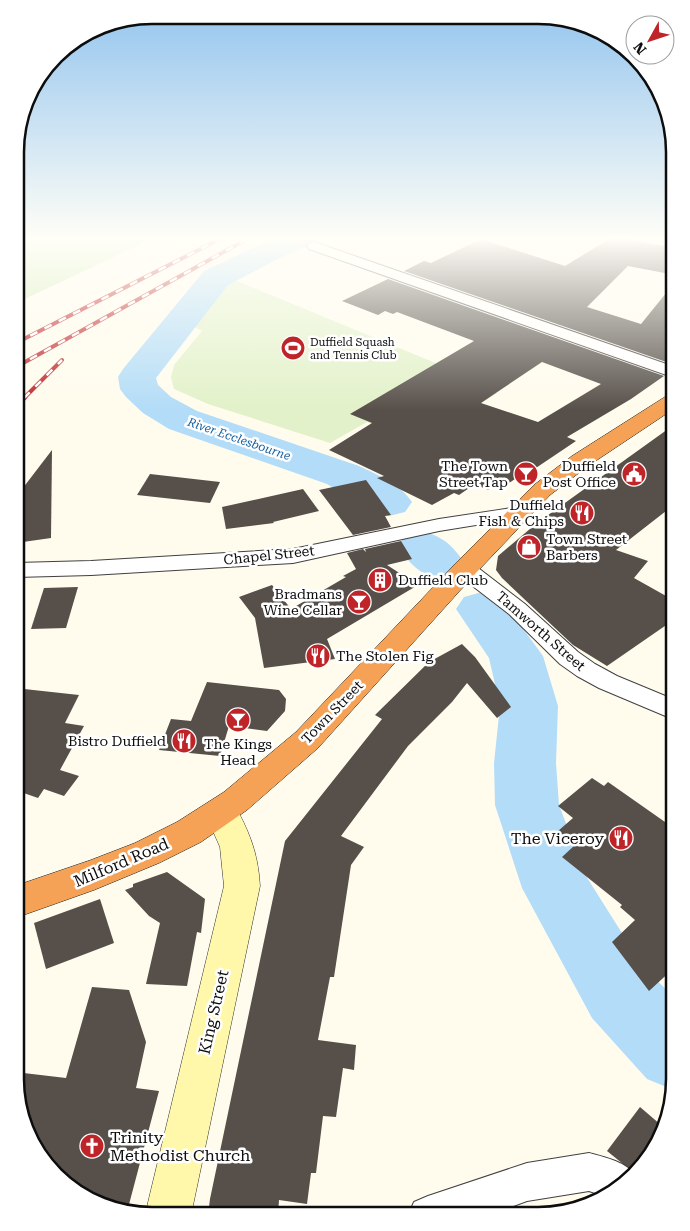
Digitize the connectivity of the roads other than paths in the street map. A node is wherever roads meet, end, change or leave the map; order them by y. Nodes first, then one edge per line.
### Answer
1 (457, 296) edge
2 (666, 370) edge
3 (666, 405) edge
4 (519, 513) junction
5 (24, 570) edge
6 (464, 571) junction
7 (666, 707) edge
8 (221, 811) junction
9 (24, 899) edge
10 (614, 1182) edge
11 (170, 1207) edge
12 (454, 1207) edge

1 - 2 street
3 - 4 highway
4 - 5 street, Chapel Street
4 - 6 highway
6 - 7 street, Tamworth Street
6 - 8 highway, Town Street
8 - 9 highway, Milford Road
8 - 11 street, King Street
10 - 12 street

